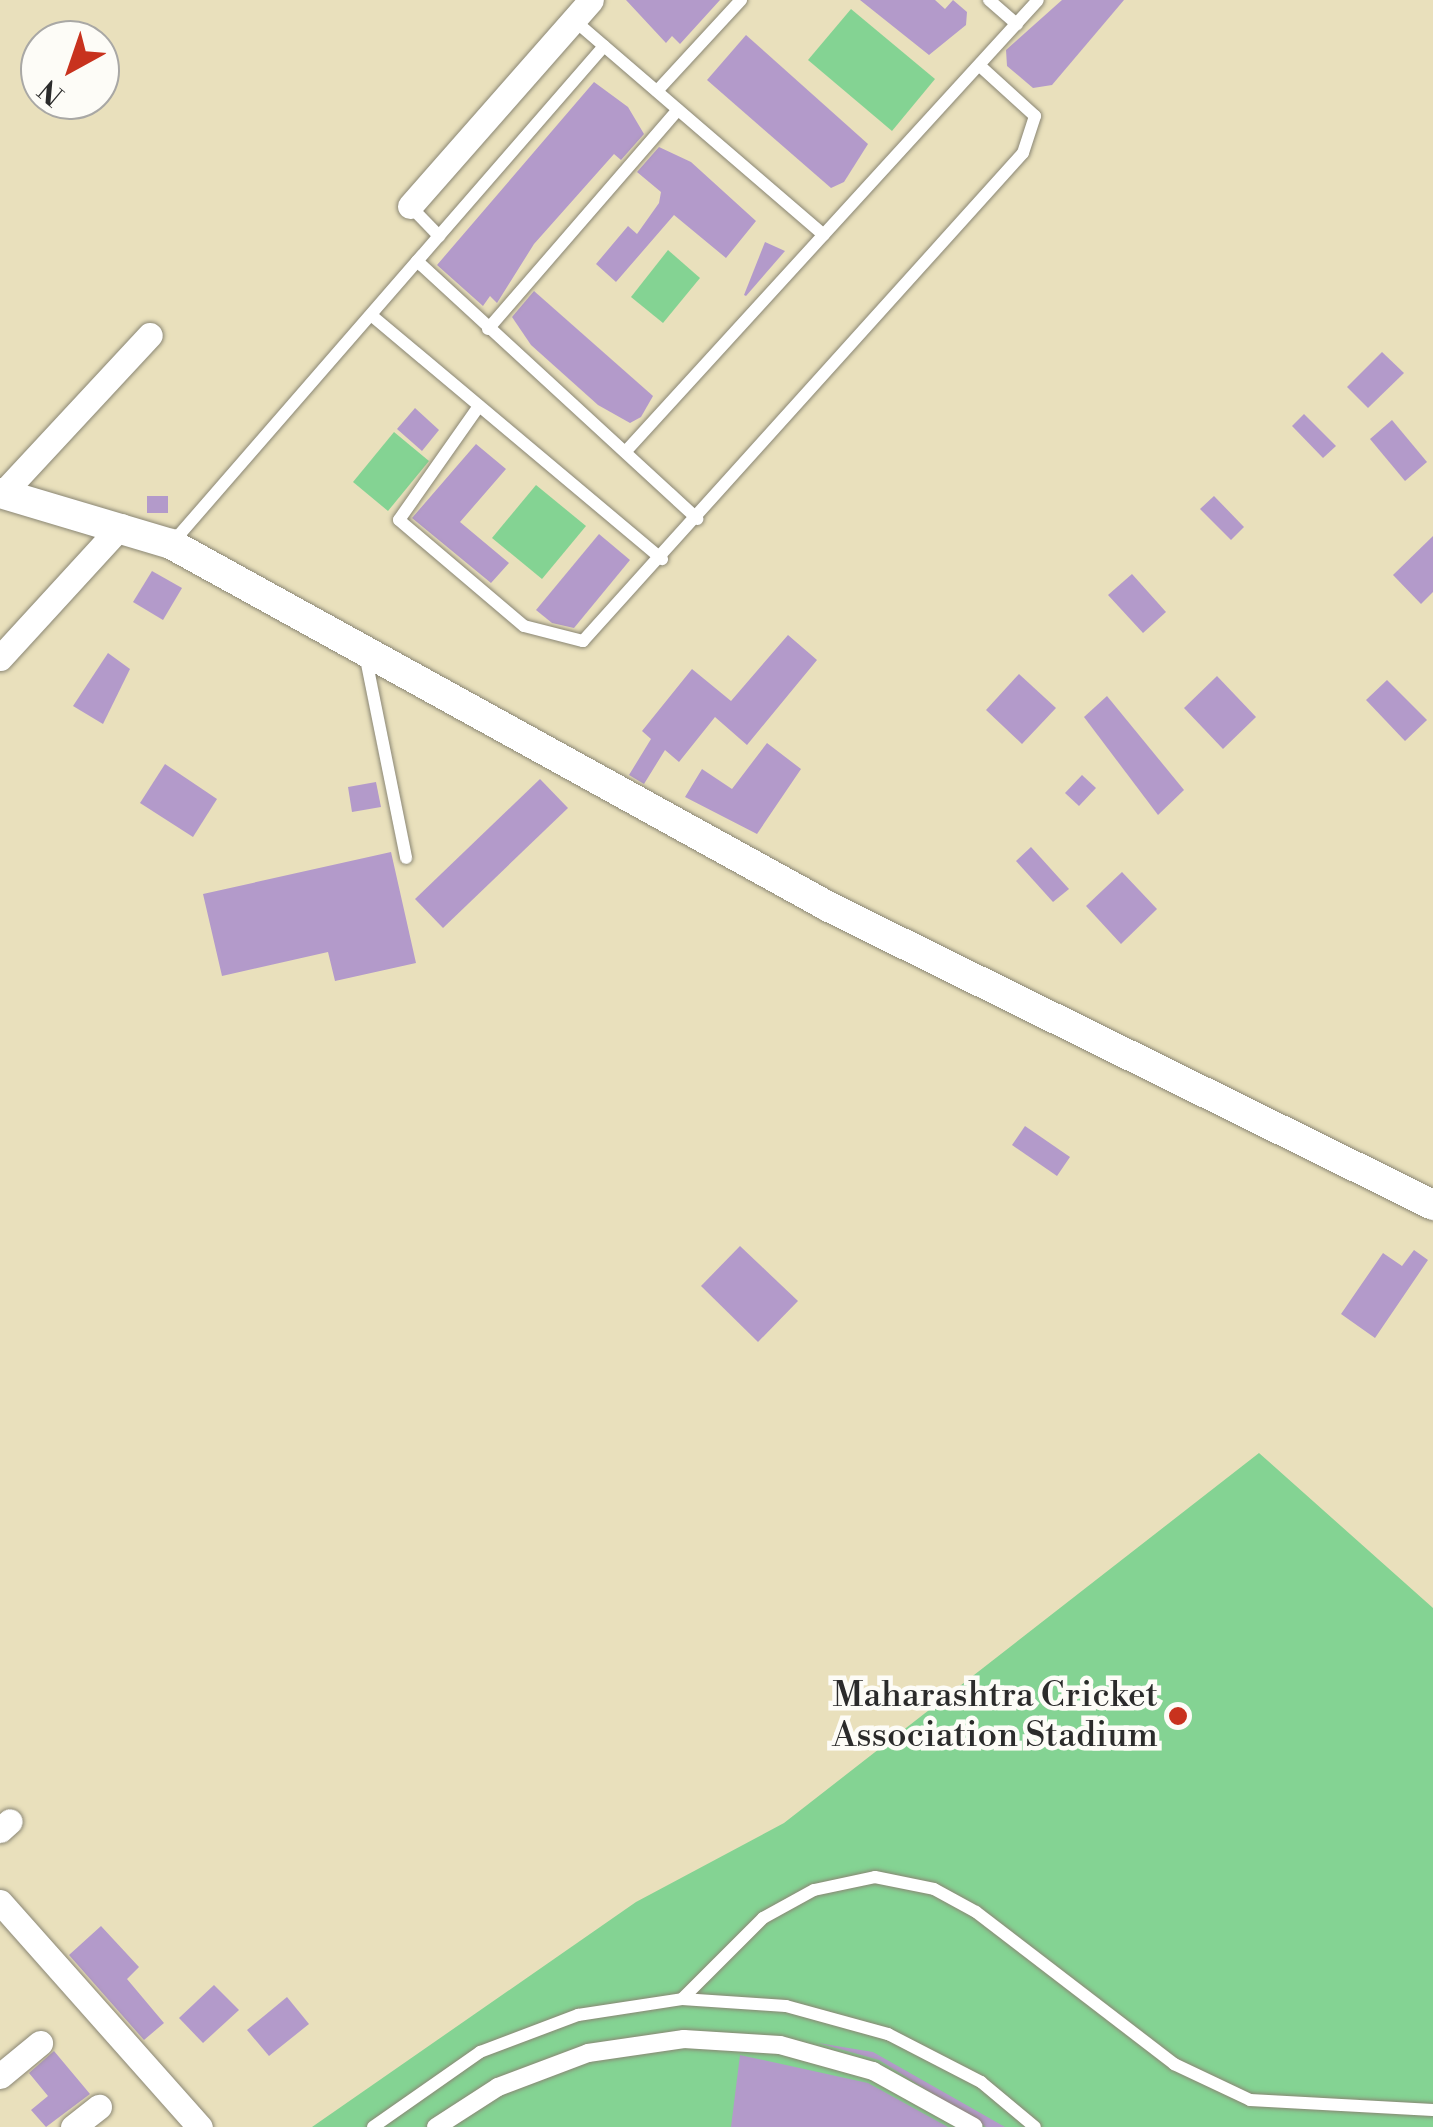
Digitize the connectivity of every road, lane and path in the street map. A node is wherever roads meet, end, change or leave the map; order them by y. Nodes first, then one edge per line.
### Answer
1 (741, 0) edge
2 (990, 0) edge
3 (1038, 0) edge
4 (583, 10) edge
5 (1017, 24) junction
6 (604, 46) junction
7 (980, 66) junction
8 (657, 91) junction
9 (678, 110) junction
10 (410, 206) joint
11 (824, 235) junction
12 (439, 236) junction
13 (418, 261) junction
14 (371, 315) junction
15 (488, 329) junction
16 (150, 336) dead end
17 (479, 406) junction
18 (627, 450) junction
19 (1, 493) edge
20 (698, 519) junction
21 (120, 526) junction
22 (171, 544) junction
23 (662, 560) junction
24 (363, 644) junction
25 (0, 658) edge
26 (406, 858) dead end
27 (1433, 1205) edge
28 (0, 1902) edge
29 (682, 2000) junction
30 (40, 2043) dead end
31 (0, 2076) edge
32 (99, 2107) dead end
33 (1433, 2110) edge
34 (73, 2127) edge
35 (200, 2127) edge
36 (372, 2127) edge
37 (436, 2127) edge
38 (974, 2127) edge
39 (1035, 2127) edge

1 - 8 lane
2 - 5 lane
3 - 5 lane
4 - 6 lane
4 - 10 street
5 - 7 lane
6 - 8 lane
6 - 12 lane
7 - 11 lane
7 - 20 lane
8 - 9 lane
9 - 11 lane
9 - 15 lane
10 - 12 lane
11 - 18 lane
12 - 13 lane
13 - 14 lane
13 - 15 lane
14 - 17 lane
14 - 22 lane
15 - 18 lane
16 - 19 street
17 - 23 lane
17 - 23 lane
18 - 20 lane
19 - 21 street
20 - 23 lane
21 - 22 street
21 - 25 street
22 - 24 street
24 - 26 lane
24 - 27 street
28 - 35 street
29 - 33 lane
29 - 36 lane
29 - 39 lane
30 - 31 street
32 - 34 street
37 - 38 street

